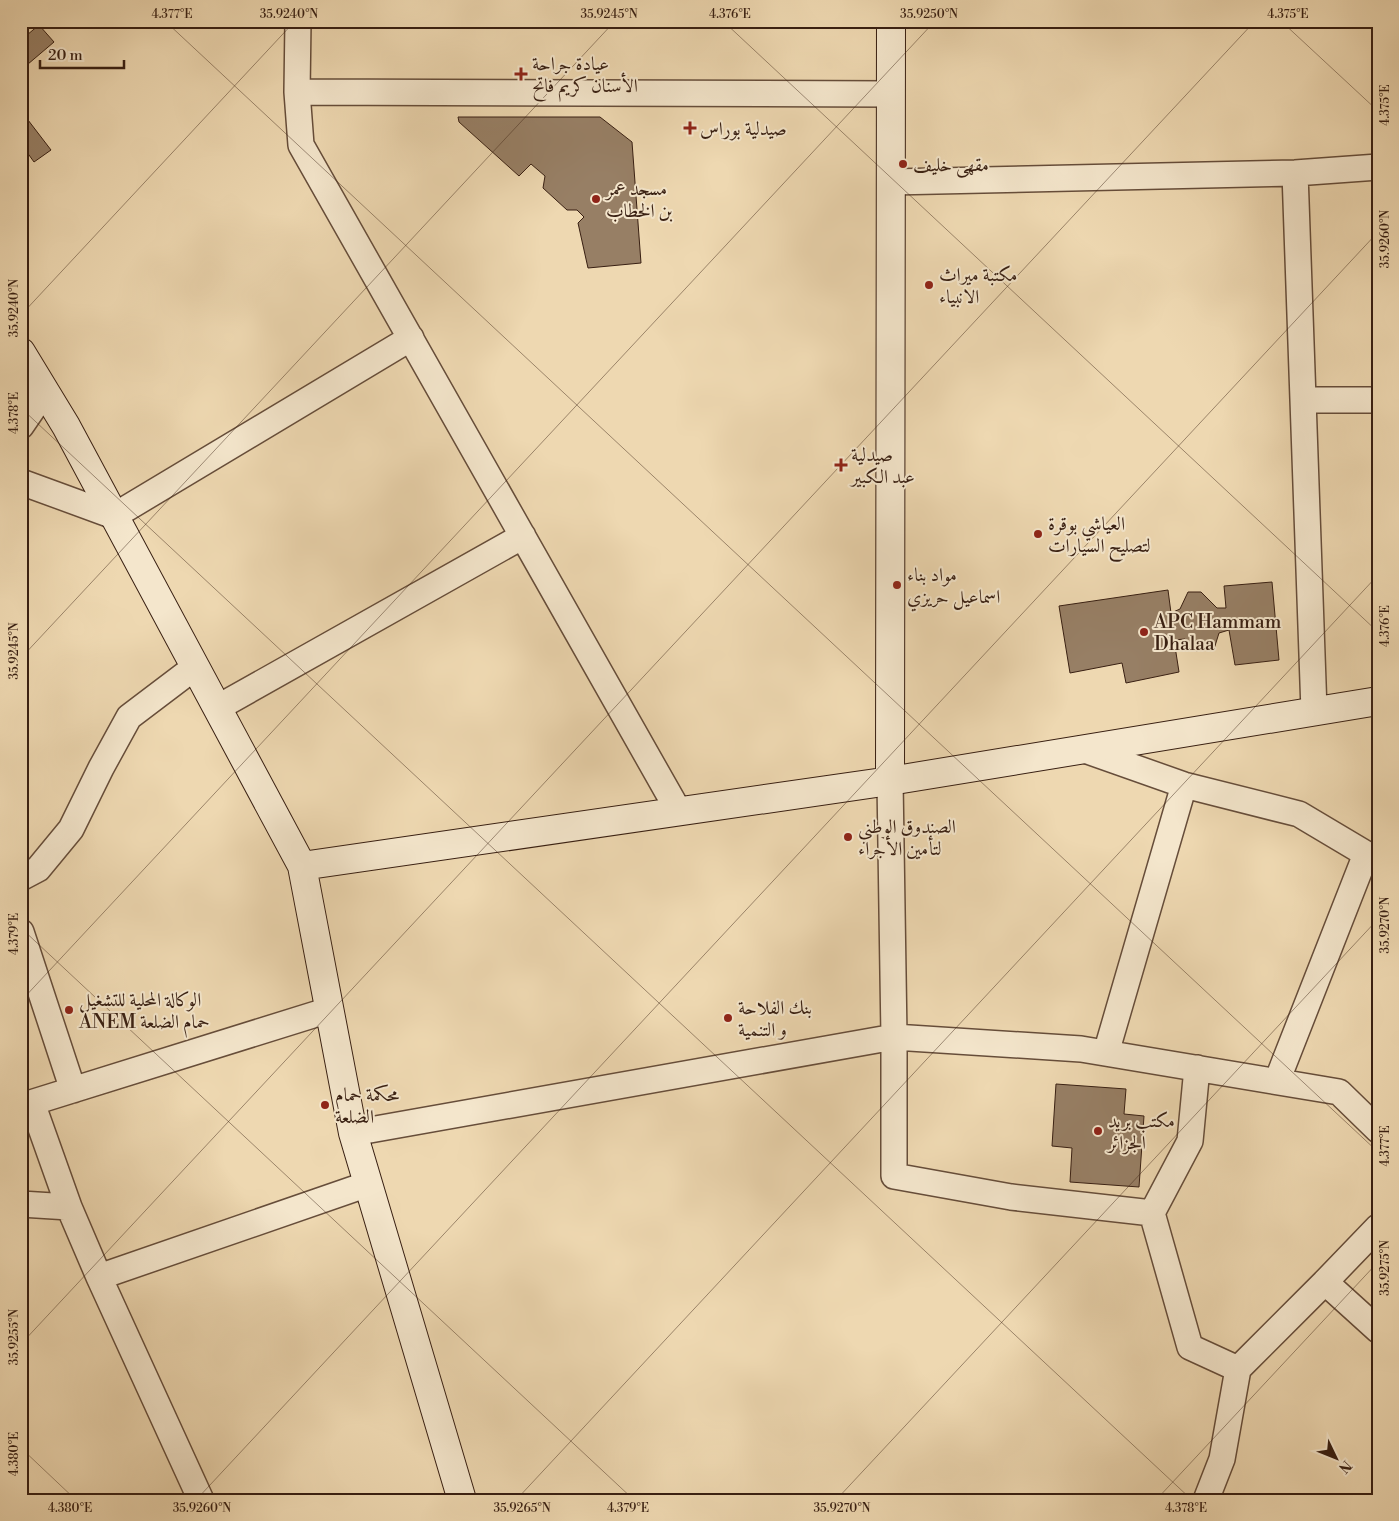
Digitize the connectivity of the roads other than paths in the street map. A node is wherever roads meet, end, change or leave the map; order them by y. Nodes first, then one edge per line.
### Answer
1 (298, 21) edge
2 (891, 21) edge
3 (297, 92) junction
4 (890, 94) junction
5 (1378, 166) edge
6 (1295, 173) junction
7 (891, 182) junction
8 (411, 338) junction
9 (21, 352) edge
10 (45, 391) junction
11 (1303, 400) junction
12 (1378, 400) edge
13 (21, 426) edge
14 (21, 482) edge
15 (114, 516) junction
16 (523, 536) junction
17 (195, 667) junction
18 (1378, 701) edge
19 (217, 708) junction
20 (1314, 711) junction
21 (1082, 749) junction
22 (890, 781) junction
23 (1184, 785) junction
24 (679, 812) junction
25 (1372, 858) edge
26 (302, 866) junction
27 (21, 878) edge
28 (21, 932) edge
29 (329, 1010) junction
30 (894, 1037) junction
31 (1106, 1053) junction
32 (1197, 1068) junction
33 (1277, 1081) junction
34 (73, 1090) junction
35 (26, 1105) edge
36 (1378, 1130) edge
37 (353, 1133) junction
38 (368, 1184) junction
39 (21, 1204) edge
40 (70, 1207) junction
41 (1152, 1213) junction
42 (1378, 1227) edge
43 (99, 1277) junction
44 (1325, 1282) junction
45 (1378, 1330) edge
46 (1238, 1370) junction
47 (201, 1500) edge
48 (462, 1500) edge
49 (1206, 1500) edge

1 - 3 street
2 - 4 street
3 - 4 street
3 - 8 street
4 - 7 street
5 - 6 street
6 - 7 street
6 - 11 street
7 - 22 street
8 - 15 street
8 - 16 street
9 - 10 street
10 - 13 street
10 - 15 street
11 - 12 street
11 - 20 street
14 - 15 street
15 - 17 street
16 - 19 street
16 - 24 street
17 - 19 street
17 - 27 street
18 - 20 street
19 - 26 street
20 - 21 street
21 - 22 street
21 - 23 street
22 - 24 street
22 - 30 street
23 - 25 street
23 - 31 street
24 - 26 street
25 - 33 street
26 - 29 street
28 - 34 street
29 - 34 street
29 - 37 street
30 - 31 street
30 - 37 street
30 - 41 street
31 - 32 street
32 - 33 street
32 - 41 street
33 - 36 street
34 - 35 street
35 - 40 street
37 - 38 street
38 - 43 street
38 - 48 street
39 - 40 street
40 - 43 street
41 - 46 street
42 - 44 street
43 - 47 street
44 - 45 street
44 - 46 street
46 - 49 street

